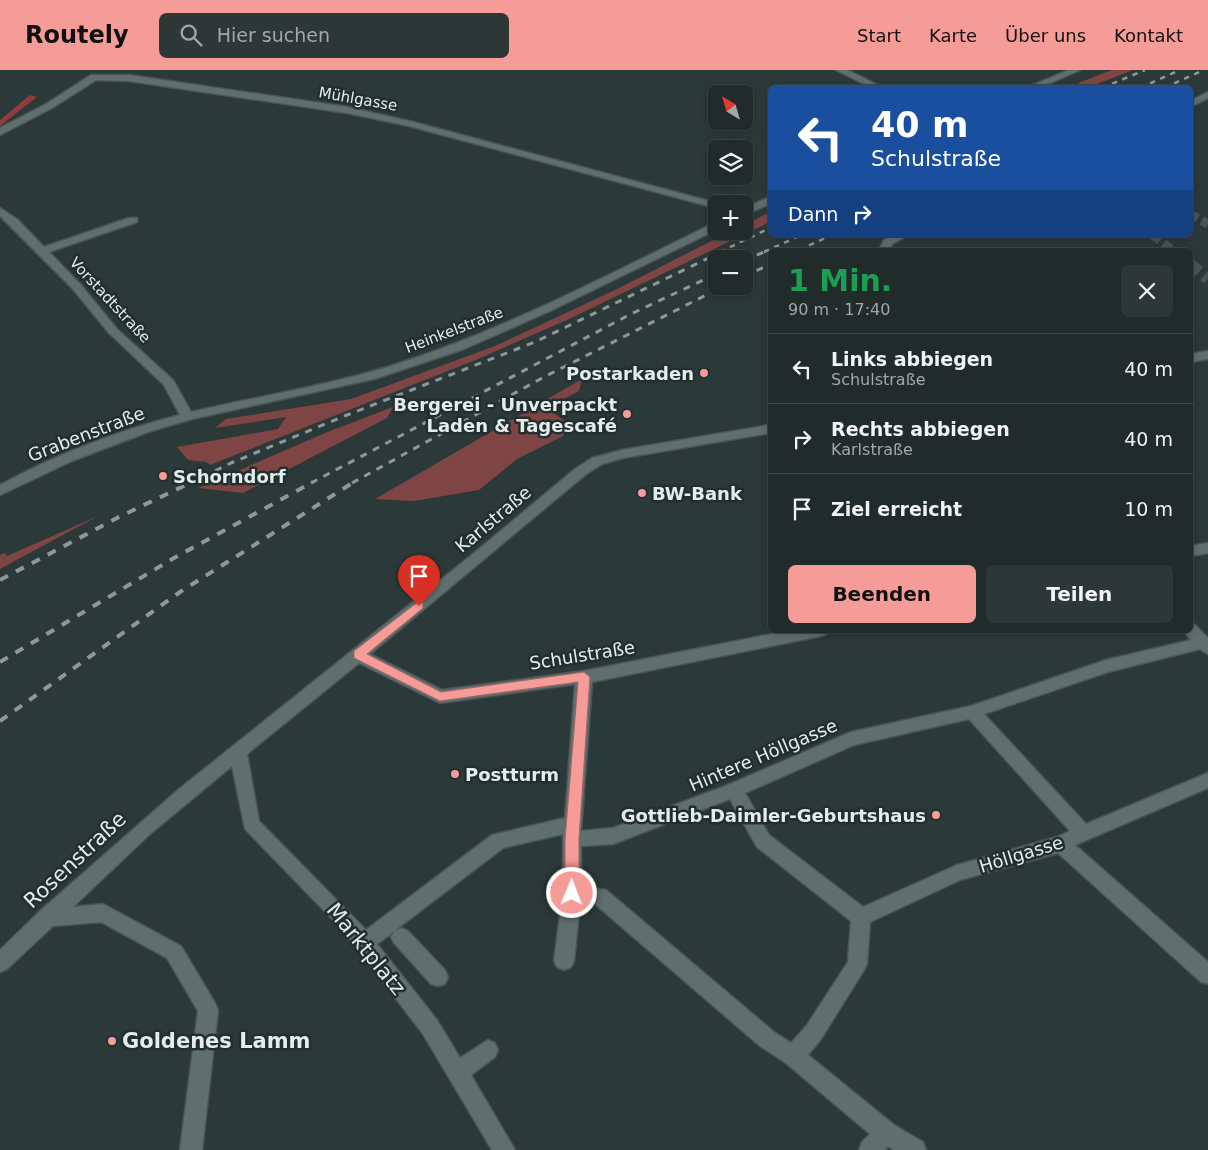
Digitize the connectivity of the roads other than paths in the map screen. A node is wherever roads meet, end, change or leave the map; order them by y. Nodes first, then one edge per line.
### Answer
1 (840, 70) edge
2 (1076, 70) edge
3 (873, 85) edge
4 (1038, 85) edge
5 (1208, 95) edge
6 (1193, 102) edge
7 (0, 132) edge
8 (768, 201) edge
9 (708, 203) edge
10 (753, 208) edge
11 (0, 211) edge
12 (133, 220) dead end
13 (708, 230) edge
14 (899, 237) edge
15 (885, 248) edge
16 (42, 251) junction
17 (1208, 355) edge
18 (1193, 358) edge
19 (188, 417) junction
20 (768, 430) edge
21 (0, 491) edge
22 (1208, 548) edge
23 (1193, 551) edge
24 (1193, 632) edge
25 (806, 633) edge
26 (1205, 646) edge
27 (358, 655) junction
28 (584, 677) junction
29 (972, 712) junction
30 (238, 751) junction
31 (1208, 780) edge
32 (734, 790) junction
33 (184, 795) joint
34 (573, 832) junction
35 (1083, 833) junction
36 (1061, 844) junction
37 (572, 893) junction
38 (46, 918) junction
39 (861, 918) junction
40 (401, 937) dead end
41 (364, 942) junction
42 (564, 961) dead end
43 (0, 963) edge
44 (1208, 975) edge
45 (438, 978) dead end
46 (488, 1050) dead end
47 (793, 1056) junction
48 (458, 1073) junction
49 (886, 1133) junction
50 (191, 1150) edge
51 (504, 1150) edge
52 (870, 1150) edge
53 (915, 1150) edge

1 - 3 street
2 - 4 street
5 - 6 street
7 - 9 street, Mühlgasse
8 - 10 street
11 - 16 street, Vorstadtstraße
12 - 16 street
13 - 19 street, Heinkelstraße
14 - 15 street
16 - 19 street, Vorstadtstraße
17 - 18 street
19 - 21 street, Grabenstraße
20 - 27 street, Karlstraße
22 - 23 street
24 - 26 street
25 - 28 street, Schulstraße
26 - 29 street, Hintere Höllgasse
27 - 28 street, Schulstraße
27 - 30 street, Karlstraße
28 - 34 street
29 - 32 street, Hintere Höllgasse
29 - 35 street
30 - 33 street, Karlstraße
30 - 41 street, Marktplatz
31 - 35 street, Höllgasse
32 - 34 street, Hintere Höllgasse
32 - 39 street
33 - 38 street, Rosenstraße
34 - 37 street
34 - 41 street, Hintere Höllgasse
35 - 36 street, Höllgasse
36 - 39 street, Höllgasse
36 - 44 street
37 - 42 street
37 - 47 street
38 - 43 street, Rosenstraße
38 - 50 street
39 - 47 street
40 - 45 street
41 - 48 street, Marktplatz
46 - 48 street
47 - 49 street
48 - 51 street, Marktplatz
49 - 52 street
49 - 53 street

